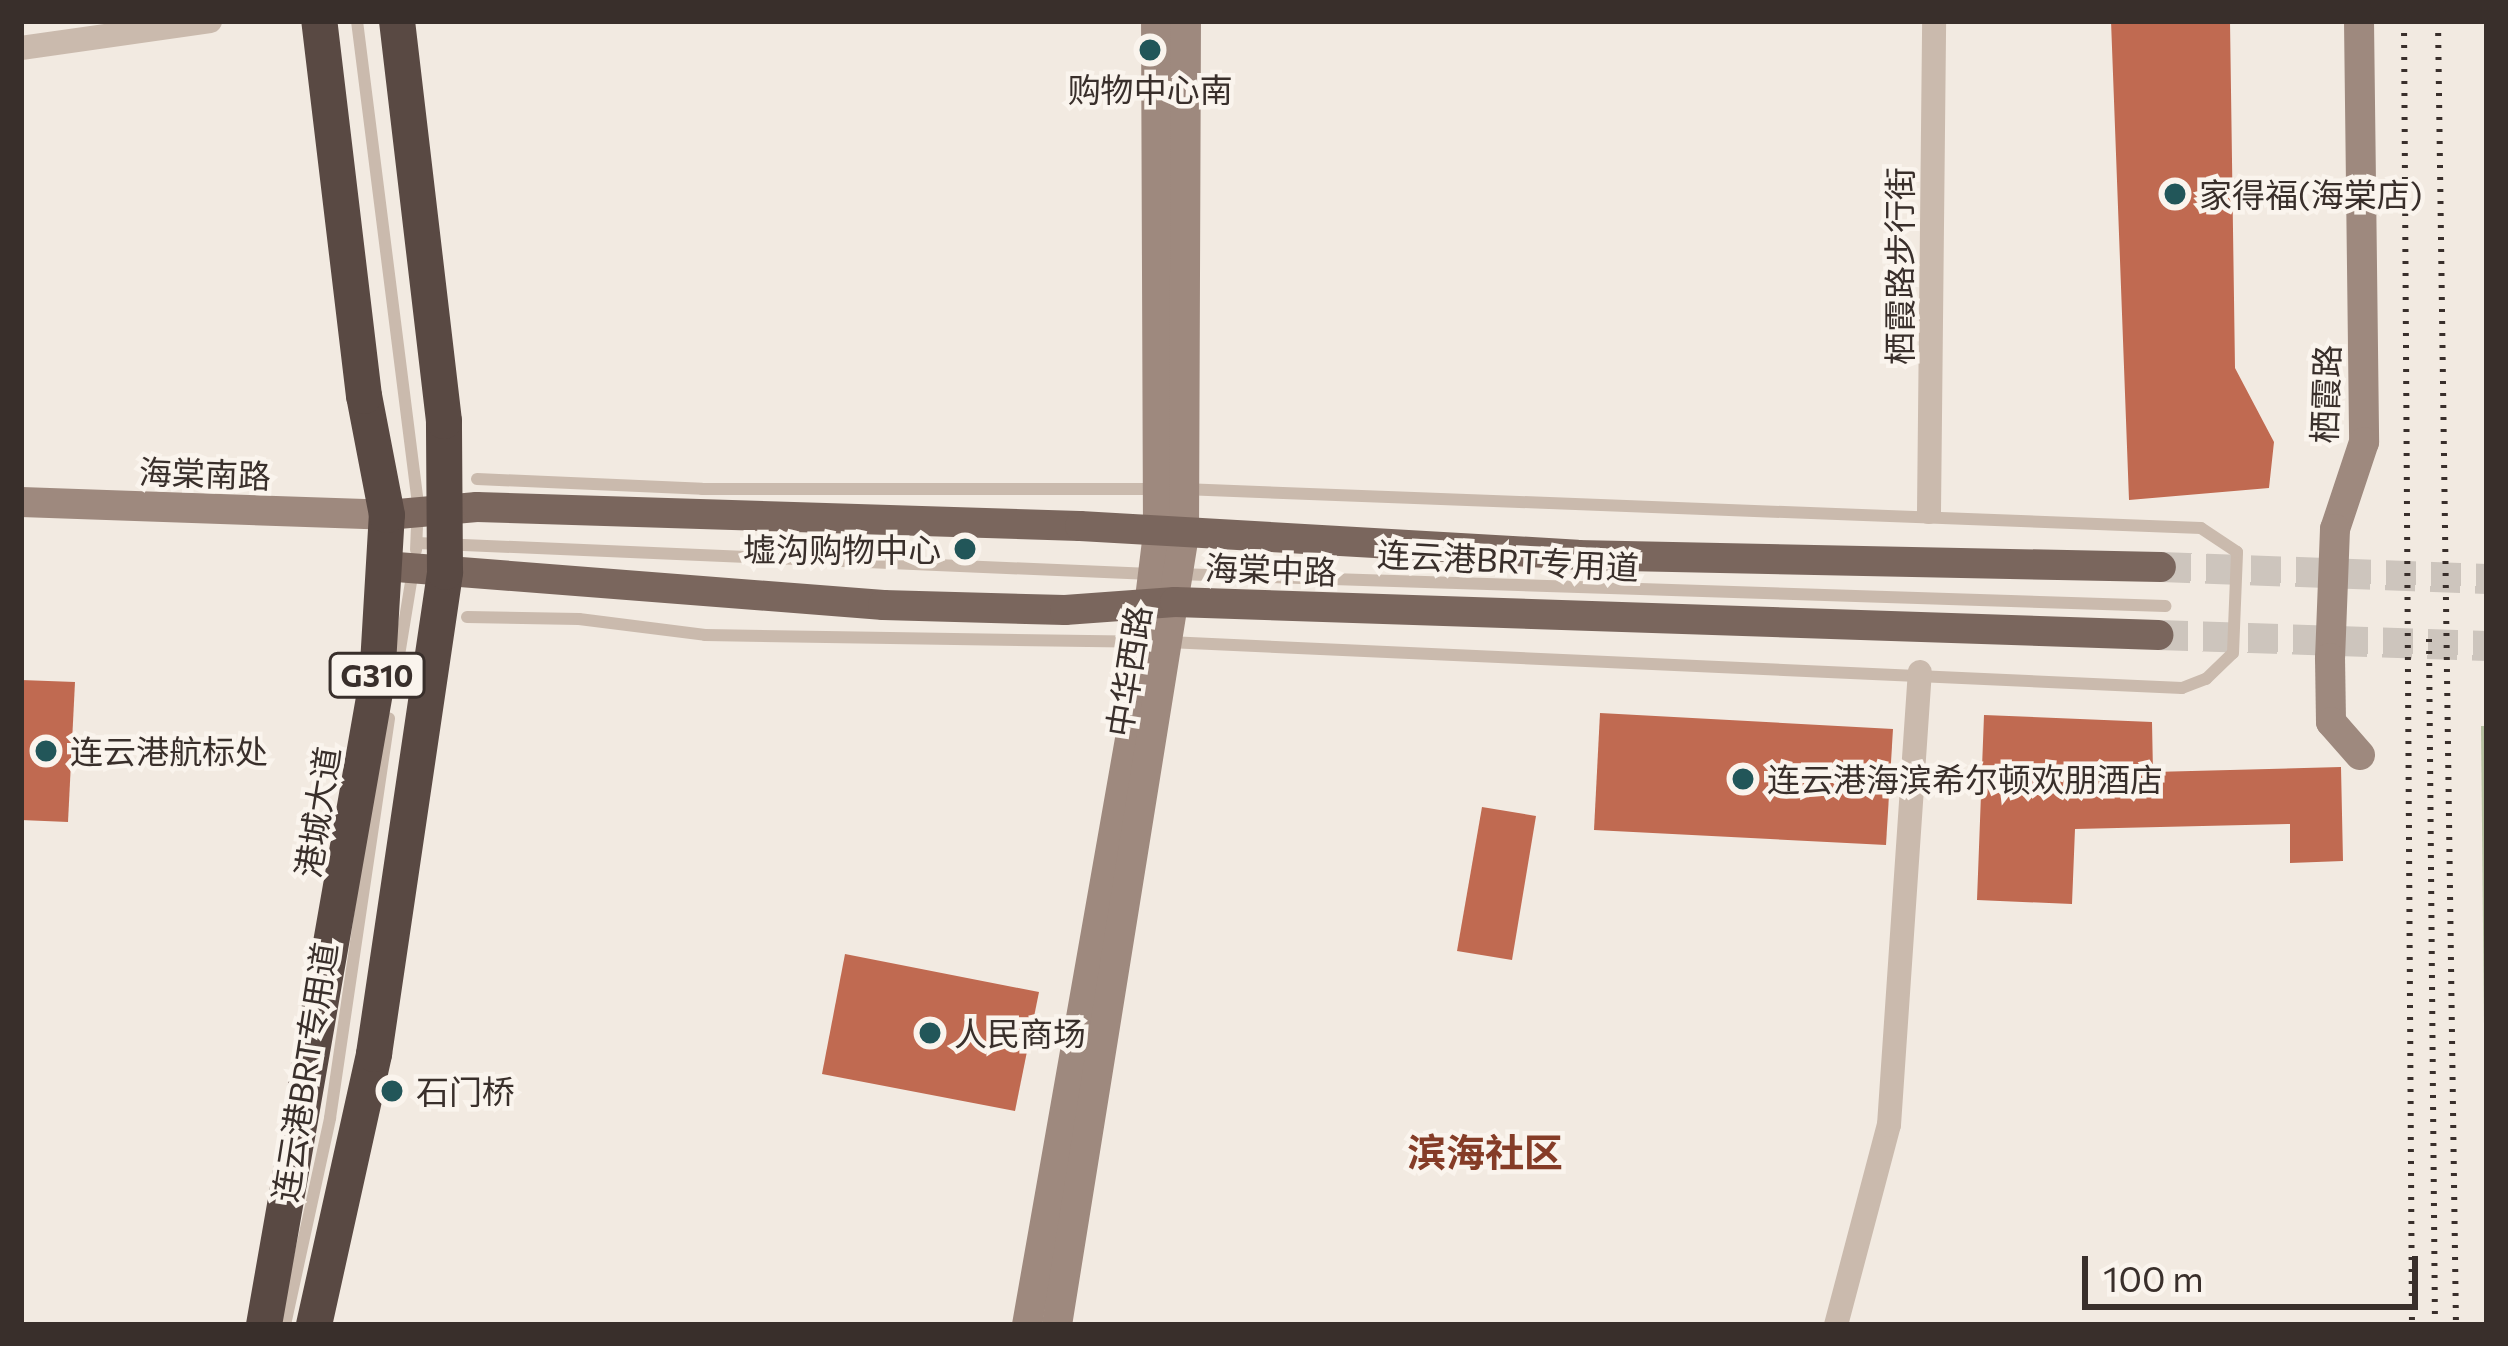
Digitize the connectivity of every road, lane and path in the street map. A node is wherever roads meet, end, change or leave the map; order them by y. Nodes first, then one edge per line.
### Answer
1 (210, 21) edge
2 (319, 21) edge
3 (357, 21) edge
4 (397, 21) edge
5 (1156, 21) edge
6 (1186, 21) edge
7 (1934, 21) edge
8 (2359, 21) edge
9 (21, 48) edge
10 (476, 479) dead end
11 (1173, 489) junction
12 (21, 502) edge
13 (1929, 512) junction
14 (1171, 534) junction
15 (419, 541) junction
16 (2161, 567) tunnel mouth
17 (1164, 589) junction
18 (466, 617) dead end
19 (2162, 620) tunnel mouth
20 (1156, 642) junction
21 (1920, 672) junction
22 (2360, 754) dead end
23 (264, 1325) edge
24 (286, 1325) edge
25 (314, 1325) edge
26 (1027, 1325) edge
27 (1057, 1325) edge
28 (1836, 1325) edge

1 - 9 street
2 - 15 highway, 港城大道 / G310
3 - 15 lane, 连云港BRT专用道
4 - 15 highway, 港城大道 / G310
5 - 11 main road
6 - 11 main road, 中华西路
7 - 13 street, 栖霞路步行街
8 - 22 main road, 栖霞路
10 - 11 lane
11 - 13 lane
11 - 14 main road, 中华西路
12 - 15 main road, 海棠南路
13 - 21 lane
14 - 15 main road, 海棠中路
14 - 16 main road, 海棠中路
14 - 17 main road, 中华西路
15 - 17 main road, 海棠中路
15 - 23 highway, 港城大道 / G310
15 - 24 lane, 连云港BRT专用道
15 - 25 highway, 港城大道 / G310
17 - 19 main road, 海棠中路
17 - 20 main road, 中华西路
18 - 20 lane
20 - 21 lane
20 - 26 main road
20 - 27 main road, 中华西路
21 - 28 street

